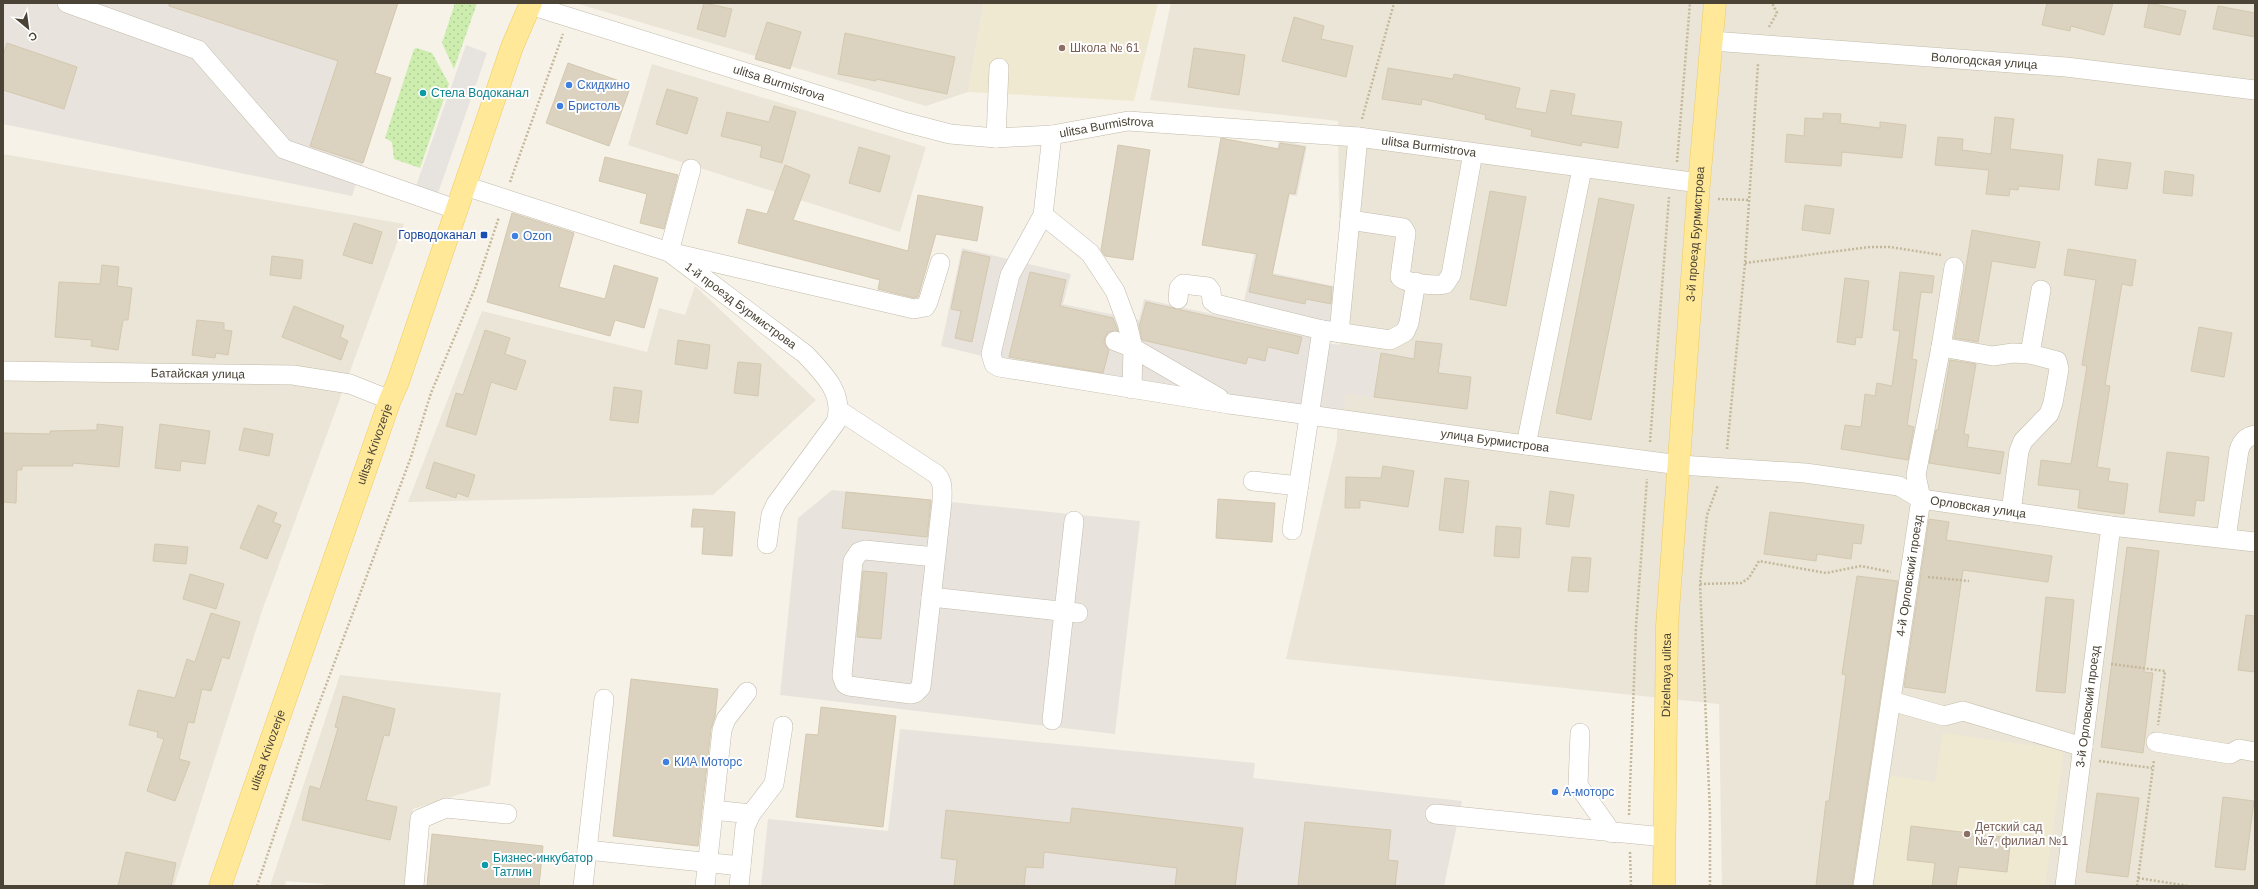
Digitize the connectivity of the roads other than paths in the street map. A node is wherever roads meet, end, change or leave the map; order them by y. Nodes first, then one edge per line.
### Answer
1 (67, 3) edge
2 (1715, 3) edge
3 (530, 4) edge
4 (1712, 41) junction
5 (999, 68) dead end
6 (2255, 90) edge
7 (1052, 135) junction
8 (1358, 137) junction
9 (996, 138) junction
10 (1473, 153) junction
11 (691, 169) dead end
12 (1582, 169) junction
13 (1699, 183) junction
14 (465, 186) junction
15 (458, 210) junction
16 (1043, 215) junction
17 (1350, 220) junction
18 (669, 252) junction
19 (940, 263) dead end
20 (1954, 267) road end
21 (1416, 282) junction
22 (2041, 290) dead end
23 (1178, 299) dead end
24 (1330, 332) junction
25 (1115, 341) dead end
26 (1941, 347) junction
27 (1132, 348) junction
28 (2030, 354) junction
29 (3, 372) edge
30 (1132, 389) junction
31 (390, 400) junction
32 (1229, 404) junction
33 (840, 411) junction
34 (1310, 416) junction
35 (2255, 435) edge
36 (1526, 445) junction
37 (1680, 465) junction
38 (1253, 481) dead end
39 (1299, 486) junction
40 (1921, 499) junction
41 (2011, 512) junction
42 (1074, 521) dead end
43 (2111, 526) junction
44 (1292, 530) dead end
45 (2226, 538) junction
46 (2255, 542) edge
47 (767, 544) dead end
48 (935, 557) junction
49 (931, 597) junction
50 (1072, 612) junction
51 (747, 692) dead end
52 (604, 699) dead end
53 (1891, 701) junction
54 (1052, 720) dead end
55 (783, 726) dead end
56 (1580, 733) dead end
57 (2156, 742) dead end
58 (2255, 752) edge
59 (2082, 753) junction
60 (713, 810) junction
61 (507, 814) dead end
62 (750, 814) junction
63 (1435, 814) dead end
64 (1621, 834) junction
65 (1664, 837) junction
66 (587, 850) junction
67 (708, 862) junction
68 (741, 866) junction
69 (220, 886) edge
70 (414, 886) edge
71 (583, 886) edge
72 (705, 886) edge
73 (739, 886) edge
74 (1664, 886) edge
75 (1863, 886) edge
76 (2065, 886) edge

1 - 15 street
2 - 4 main road, 3-й проезд Бурмистрова
3 - 9 street, ulitsa Burmistrova
3 - 14 main road, ulitsa Krivozerje
4 - 6 street, Вологодская улица
4 - 13 main road, 3-й проезд Бурмистрова
5 - 9 street
7 - 8 street, ulitsa Burmistrova
7 - 9 street, ulitsa Burmistrova
7 - 16 street
8 - 10 street, ulitsa Burmistrova
8 - 17 street
10 - 12 street, ulitsa Burmistrova
10 - 21 street
11 - 18 street
12 - 13 street, ulitsa Burmistrova
12 - 36 street
13 - 37 main road, 3-й проезд Бурмистрова
14 - 15 main road, ulitsa Krivozerje
14 - 18 street, 1-й проезд Бурмистрова
15 - 31 main road, ulitsa Krivozerje
16 - 27 street
16 - 30 street, улица Бурмистрова
17 - 21 street
17 - 24 street
18 - 19 street
18 - 33 street, 1-й проезд Бурмистрова
20 - 26 street, 4-й Орловский проезд
21 - 24 street
22 - 28 street
23 - 24 street
24 - 34 street
25 - 27 street
26 - 28 street
26 - 40 street, 4-й Орловский проезд
27 - 30 street
27 - 32 street
28 - 41 street
29 - 31 street, Батайская улица
30 - 32 street, улица Бурмистрова
31 - 69 main road, ulitsa Krivozerje
32 - 34 street, улица Бурмистрова
33 - 47 street
33 - 48 street
34 - 36 street, улица Бурмистрова
34 - 39 street
35 - 45 street
36 - 37 street, улица Бурмистрова
37 - 40 street, Орловская улица
37 - 65 main road, Dizelnaya ulitsa
38 - 39 street
39 - 44 street
40 - 41 street, Орловская улица
40 - 53 street, 4-й Орловский проезд
41 - 43 street, Орловская улица
42 - 50 street
43 - 45 street, Орловская улица
43 - 59 street, 3-й Орловский проезд
45 - 46 street, Орловская улица
48 - 49 street
48 - 49 street
49 - 50 street
50 - 54 street
51 - 60 street
52 - 66 street
53 - 59 street
53 - 75 street, 4-й Орловский проезд
55 - 62 street
56 - 64 street
57 - 58 street
59 - 76 street, 3-й Орловский проезд
60 - 62 street
60 - 67 street
61 - 70 street
62 - 68 street
63 - 64 street
64 - 65 street
65 - 74 main road, Dizelnaya ulitsa
66 - 67 street
66 - 71 street
67 - 68 street
67 - 72 street
68 - 73 street

